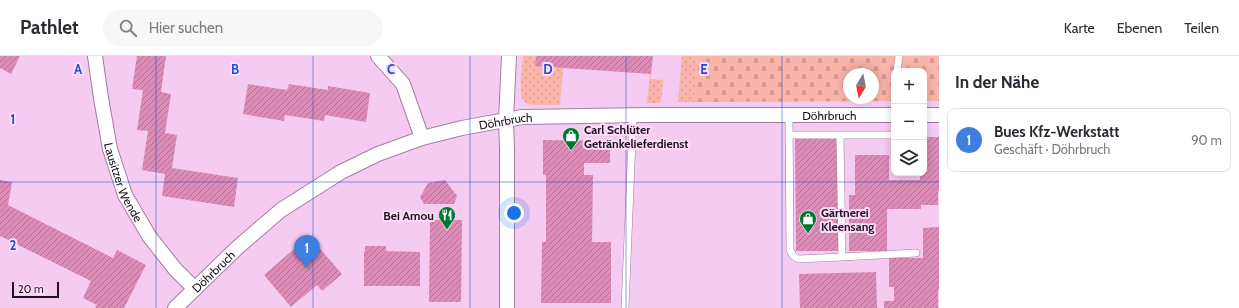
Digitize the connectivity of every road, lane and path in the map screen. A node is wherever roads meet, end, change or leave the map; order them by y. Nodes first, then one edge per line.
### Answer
1 (95, 56) edge
2 (378, 56) edge
3 (509, 56) edge
4 (899, 56) edge
5 (897, 68) edge
6 (891, 112) edge
7 (789, 115) junction
8 (927, 115) edge
9 (939, 115) edge
10 (633, 116) junction
11 (506, 120) junction
12 (789, 135) junction
13 (840, 135) junction
14 (891, 135) edge
15 (422, 138) junction
16 (916, 253) dead end
17 (842, 257) junction
18 (195, 289) junction
19 (175, 308) edge
20 (507, 308) edge
21 (626, 308) edge

1 - 18 street, Lausitzer Wende
2 - 15 street
3 - 11 street
4 - 5 lane
6 - 7 street, Döhrbruch
7 - 10 street, Döhrbruch
7 - 12 lane
8 - 9 street
10 - 11 street, Döhrbruch
10 - 21 lane
11 - 15 street, Döhrbruch
11 - 20 street
12 - 13 lane
12 - 17 lane
13 - 14 lane
13 - 17 lane
15 - 18 street, Döhrbruch
16 - 17 lane
18 - 19 street, Döhrbruch

